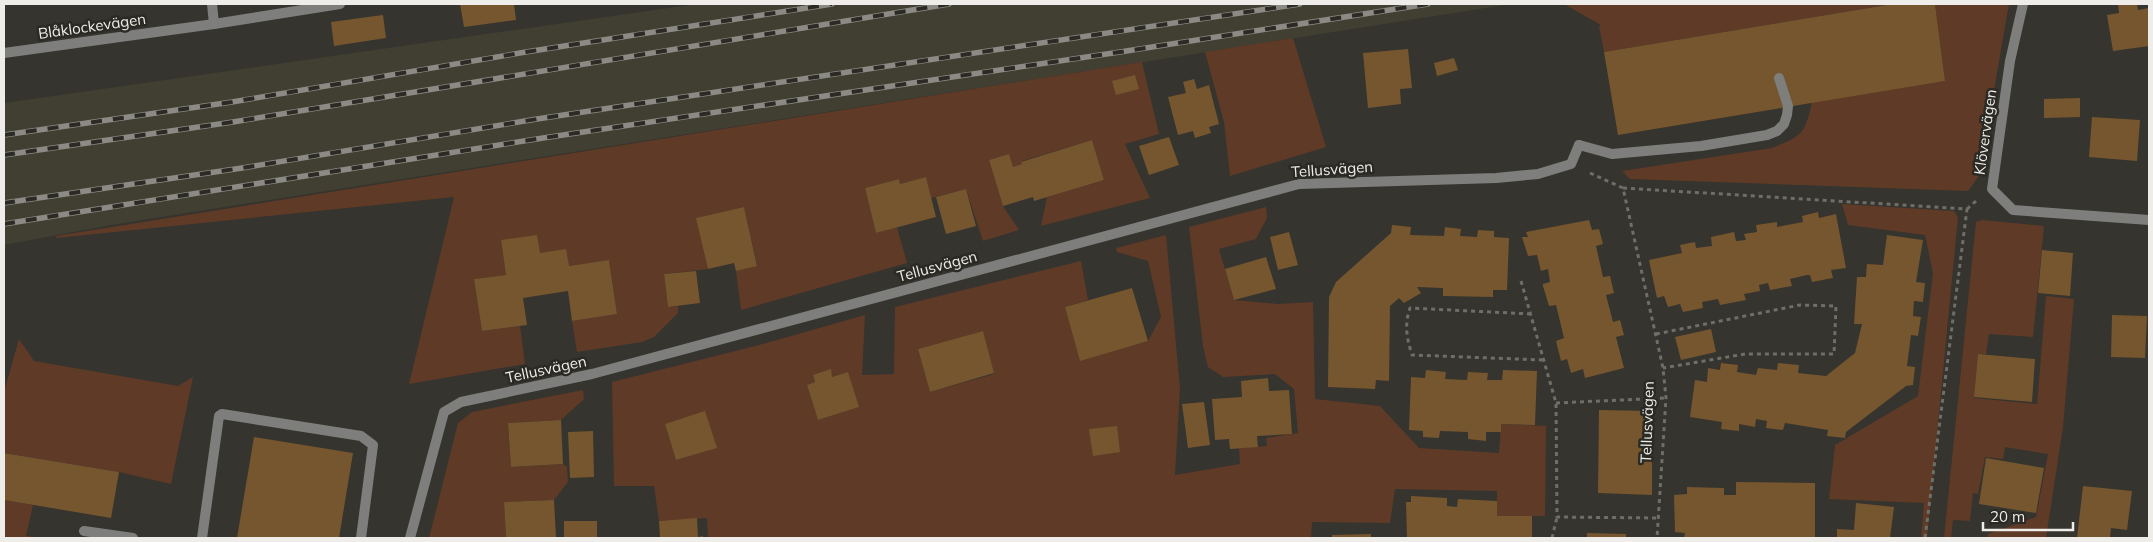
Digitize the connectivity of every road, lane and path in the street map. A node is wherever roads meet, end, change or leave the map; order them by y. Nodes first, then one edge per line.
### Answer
1 (212, 4) edge
2 (340, 4) edge
3 (2023, 4) edge
4 (214, 24) junction
5 (4, 53) edge
6 (1779, 78) dead end
7 (1571, 164) junction
8 (1623, 188) junction
9 (2149, 220) edge
10 (1521, 281) dead end
11 (1531, 314) junction
12 (1656, 334) junction
13 (1544, 360) junction
14 (1663, 368) junction
15 (1666, 398) junction
16 (1556, 403) junction
17 (1557, 516) junction
18 (1658, 518) junction
19 (84, 531) dead end
20 (133, 538) edge
21 (202, 538) edge
22 (361, 538) edge
23 (410, 538) edge
24 (1552, 538) edge
25 (1657, 538) edge
26 (1925, 538) edge

1 - 4 street
2 - 4 street, Blåklockevägen
3 - 9 street, Klövervägen
4 - 5 street, Blåklockevägen
6 - 7 street
7 - 8 path
7 - 23 street, Tellusvägen
8 - 12 path, Tellusvägen
8 - 26 path
10 - 11 path
11 - 13 path
11 - 13 path
12 - 14 path, Tellusvägen
12 - 14 path
13 - 16 path
14 - 15 path, Tellusvägen
15 - 16 path
15 - 18 path, Tellusvägen
16 - 17 path
17 - 18 path
17 - 24 path
18 - 25 path, Tellusvägen
19 - 20 street
21 - 22 street

